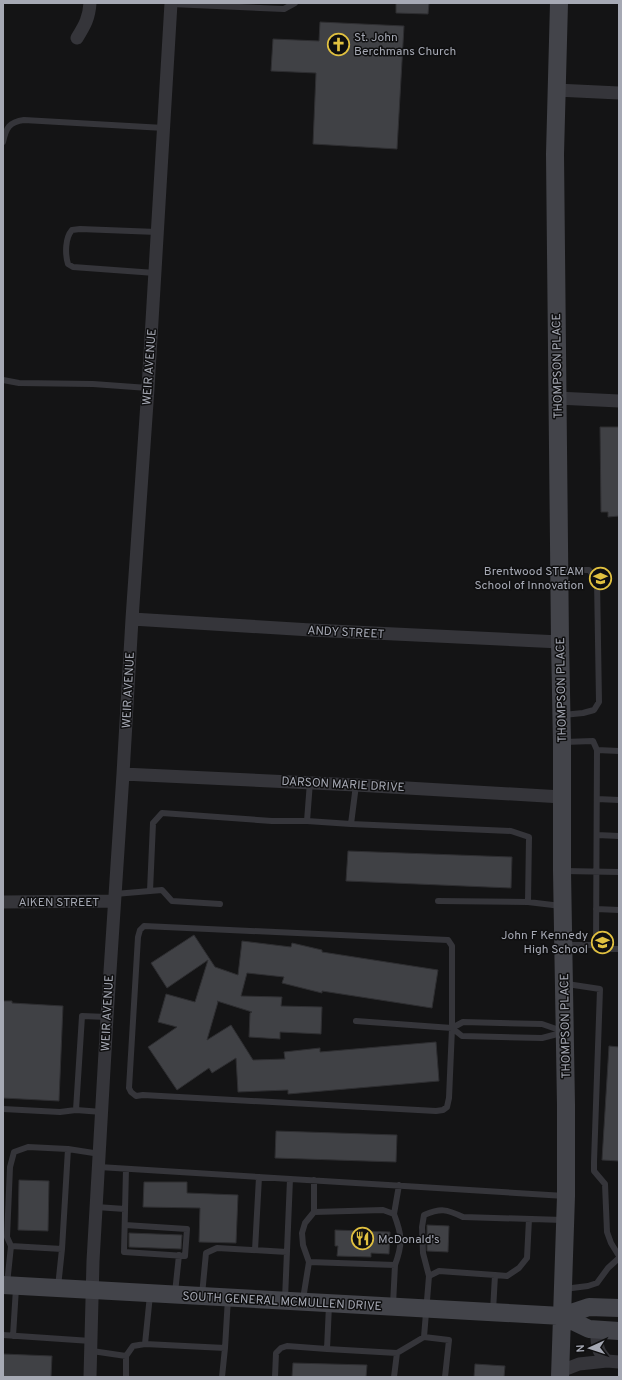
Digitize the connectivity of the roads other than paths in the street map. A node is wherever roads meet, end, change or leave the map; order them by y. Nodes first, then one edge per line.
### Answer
1 (90, 3) edge
2 (295, 3) edge
3 (559, 3) edge
4 (171, 4) edge
5 (193, 4) edge
6 (77, 38) dead end
7 (556, 90) junction
8 (619, 93) edge
9 (164, 128) junction
10 (3, 142) edge
11 (157, 232) junction
12 (155, 273) junction
13 (3, 380) edge
14 (148, 388) junction
15 (557, 398) junction
16 (619, 401) edge
17 (560, 570) junction
18 (132, 619) junction
19 (560, 642) junction
20 (562, 715) junction
21 (562, 742) junction
22 (597, 750) junction
23 (619, 751) edge
24 (123, 774) junction
25 (310, 782) junction
26 (356, 785) junction
27 (562, 797) junction
28 (597, 800) junction
29 (619, 800) edge
30 (307, 821) junction
31 (351, 824) junction
32 (597, 835) junction
33 (619, 836) edge
34 (597, 870) junction
35 (562, 871) junction
36 (619, 872) edge
37 (150, 890) junction
38 (115, 898) junction
39 (438, 901) dead end
40 (3, 902) edge
41 (528, 902) junction
42 (220, 904) dead end
43 (563, 906) junction
44 (596, 909) junction
45 (619, 910) edge
46 (563, 944) junction
47 (596, 947) junction
48 (619, 949) edge
49 (564, 984) junction
50 (107, 1017) junction
51 (356, 1021) dead end
52 (452, 1028) junction
53 (565, 1032) junction
54 (3, 1109) edge
55 (76, 1110) junction
56 (102, 1112) junction
57 (68, 1149) junction
58 (100, 1154) junction
59 (99, 1167) junction
60 (126, 1169) junction
61 (259, 1177) junction
62 (290, 1179) junction
63 (314, 1180) junction
64 (399, 1185) junction
65 (566, 1196) junction
66 (96, 1207) junction
67 (125, 1210) junction
68 (314, 1212) junction
69 (394, 1214) junction
70 (529, 1219) junction
71 (565, 1220) junction
72 (125, 1225) junction
73 (141, 1226) junction
74 (155, 1227) junction
75 (169, 1228) junction
76 (141, 1233) dead end
77 (155, 1234) dead end
78 (169, 1234) dead end
79 (11, 1246) junction
80 (62, 1249) junction
81 (255, 1250) junction
82 (287, 1252) junction
83 (179, 1255) junction
84 (619, 1257) edge
85 (309, 1262) junction
86 (395, 1265) junction
87 (496, 1275) junction
88 (429, 1276) junction
89 (9, 1286) edge
90 (58, 1289) junction
91 (563, 1289) junction
92 (93, 1290) junction
93 (150, 1294) junction
94 (175, 1295) junction
95 (202, 1296) junction
96 (228, 1298) junction
97 (294, 1301) junction
98 (329, 1303) junction
99 (392, 1307) junction
100 (427, 1308) junction
101 (619, 1308) edge
102 (493, 1312) junction
103 (562, 1316) junction
104 (597, 1330) junction
105 (619, 1331) edge
106 (3, 1335) edge
107 (13, 1336) junction
108 (424, 1337) junction
109 (145, 1344) junction
110 (92, 1346) junction
111 (226, 1348) junction
112 (327, 1349) junction
113 (397, 1353) junction
114 (126, 1356) junction
115 (613, 1362) edge
116 (560, 1374) edge
117 (90, 1377) edge
118 (126, 1377) edge
119 (222, 1377) edge
120 (275, 1377) edge
121 (394, 1377) edge
122 (445, 1377) edge

1 - 6 street
2 - 5 lane
3 - 7 street, THOMPSON PLACE
4 - 5 lane
4 - 9 street, WEIR AVENUE
7 - 8 street
7 - 15 street, THOMPSON PLACE
9 - 10 lane
9 - 11 street, WEIR AVENUE
11 - 12 street, WEIR AVENUE
11 - 12 lane
12 - 14 street, WEIR AVENUE
13 - 14 lane
14 - 18 street, WEIR AVENUE
15 - 16 street
15 - 17 street, THOMPSON PLACE
17 - 19 street, THOMPSON PLACE
17 - 20 lane
18 - 19 street, ANDY STREET
18 - 24 street, WEIR AVENUE
19 - 20 street, THOMPSON PLACE
20 - 21 street, THOMPSON PLACE
21 - 22 lane
21 - 27 street, THOMPSON PLACE
22 - 23 lane
22 - 28 lane
24 - 25 street, DARSON MARIE DRIVE
24 - 38 street, WEIR AVENUE
25 - 26 street, DARSON MARIE DRIVE
25 - 30 lane
26 - 27 street, DARSON MARIE DRIVE
26 - 31 lane
27 - 35 street, THOMPSON PLACE
28 - 29 lane
28 - 32 lane
30 - 31 lane
30 - 37 lane
31 - 41 lane
32 - 33 lane
32 - 34 lane
34 - 35 lane
34 - 36 lane
34 - 44 lane
35 - 43 street, THOMPSON PLACE
37 - 38 lane
37 - 42 lane
38 - 40 street, AIKEN STREET
38 - 50 street, WEIR AVENUE
39 - 41 lane
41 - 43 lane
43 - 46 street, THOMPSON PLACE
44 - 45 lane
44 - 47 lane
46 - 47 lane
46 - 49 street, THOMPSON PLACE
47 - 48 lane
49 - 53 street, THOMPSON PLACE
49 - 84 lane
50 - 55 lane
50 - 56 street, WEIR AVENUE
51 - 52 lane
52 - 52 lane
52 - 53 lane
52 - 53 lane
53 - 65 street, THOMPSON PLACE
54 - 55 lane
55 - 56 lane
56 - 58 street, WEIR AVENUE
57 - 58 lane
57 - 79 lane
57 - 80 lane
58 - 59 street, WEIR AVENUE
59 - 60 lane
59 - 66 street, WEIR AVENUE
60 - 61 lane
60 - 67 lane
61 - 62 lane
61 - 81 lane
62 - 63 lane
62 - 82 lane
63 - 64 lane
63 - 68 lane
64 - 65 lane
64 - 69 lane
65 - 71 street, THOMPSON PLACE
66 - 67 lane
66 - 92 street, WEIR AVENUE
67 - 72 lane
68 - 69 lane
68 - 85 lane
69 - 86 lane
70 - 71 lane
70 - 87 lane
70 - 88 lane
71 - 91 street, THOMPSON PLACE
72 - 73 lane
72 - 83 lane
73 - 74 lane
73 - 76 lane
74 - 75 lane
74 - 77 lane
75 - 78 lane
75 - 83 lane
79 - 80 lane
79 - 89 lane
80 - 90 lane
81 - 82 lane
81 - 95 lane
82 - 97 lane
83 - 94 lane
84 - 91 lane
85 - 86 lane
85 - 97 lane
86 - 99 lane
87 - 88 lane
87 - 102 lane
88 - 100 lane
89 - 90 street, SOUTH GENERAL MCMULLEN DRIVE
89 - 107 lane
90 - 92 street, SOUTH GENERAL MCMULLEN DRIVE
91 - 103 street, THOMPSON PLACE
92 - 93 street, SOUTH GENERAL MCMULLEN DRIVE
92 - 110 street, WEIR AVENUE
93 - 94 street, SOUTH GENERAL MCMULLEN DRIVE
93 - 109 lane
94 - 95 street, SOUTH GENERAL MCMULLEN DRIVE
95 - 96 street, SOUTH GENERAL MCMULLEN DRIVE
96 - 97 street, SOUTH GENERAL MCMULLEN DRIVE
96 - 111 lane
97 - 98 street, SOUTH GENERAL MCMULLEN DRIVE
98 - 99 street, SOUTH GENERAL MCMULLEN DRIVE
98 - 112 lane
99 - 100 street, SOUTH GENERAL MCMULLEN DRIVE
100 - 102 street, SOUTH GENERAL MCMULLEN DRIVE
100 - 108 lane
101 - 103 street, SOUTH GENERAL MCMULLEN DRIVE
102 - 103 street, SOUTH GENERAL MCMULLEN DRIVE
103 - 104 street, SOUTH GENERAL MCMULLEN DRIVE
103 - 116 street, THOMPSON PLACE
104 - 105 street, SOUTH GENERAL MCMULLEN DRIVE
104 - 115 street
106 - 107 lane
107 - 110 lane
108 - 113 lane
108 - 122 lane
109 - 111 lane
109 - 114 lane
110 - 114 lane
110 - 117 street, WEIR AVENUE
111 - 119 lane
112 - 113 lane
112 - 120 lane
113 - 121 lane
114 - 118 lane
115 - 116 street

